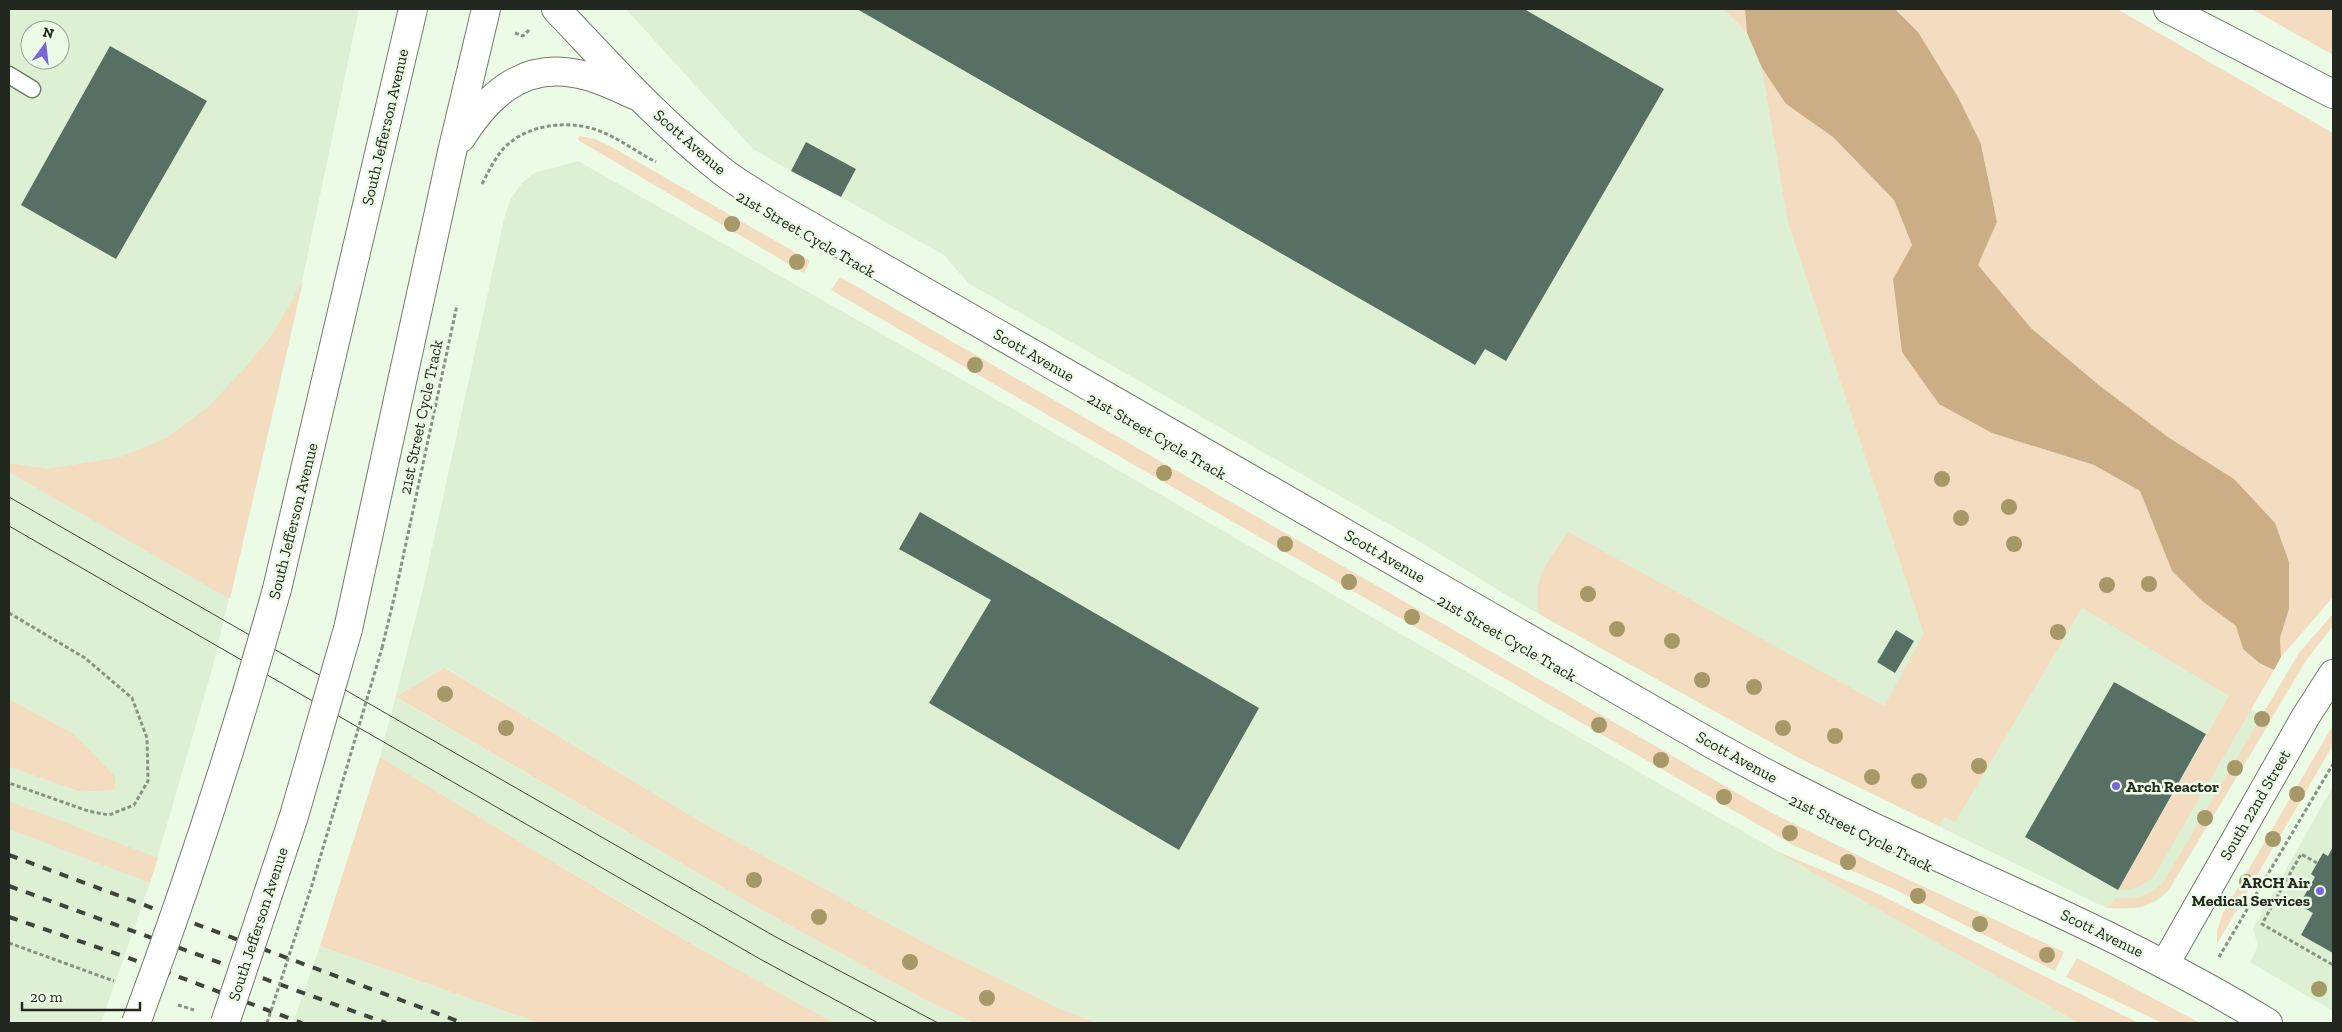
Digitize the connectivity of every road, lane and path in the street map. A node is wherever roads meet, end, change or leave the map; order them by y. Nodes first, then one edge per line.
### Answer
1 (414, 9) edge
2 (486, 9) edge
3 (556, 9) edge
4 (2168, 9) edge
5 (2207, 9) edge
6 (530, 30) dead end
7 (510, 32) dead end
8 (9, 75) edge
9 (32, 89) dead end
10 (2329, 91) edge
11 (638, 96) junction
12 (452, 152) junction
13 (664, 168) dead end
14 (482, 185) dead end
15 (458, 296) dead end
16 (9, 613) edge
17 (382, 648) dead end
18 (2333, 674) edge
19 (2333, 764) edge
20 (9, 783) edge
21 (2317, 864) dead end
22 (2220, 954) dead end
23 (2165, 964) junction
24 (2333, 965) edge
25 (136, 1023) edge
26 (225, 1023) edge
27 (2268, 1023) edge

1 - 25 main road, South Jefferson Avenue, bridge
2 - 12 main road, South Jefferson Avenue
3 - 11 main road, Scott Avenue
4 - 10 main road
5 - 10 main road
6 - 7 path
8 - 9 lane
11 - 12 main road
11 - 23 main road, Scott Avenue
12 - 26 main road, South Jefferson Avenue, bridge
13 - 14 path
15 - 17 path, 21st Street Cycle Track
16 - 20 path
18 - 23 main road, South 22nd Street
19 - 22 path
21 - 24 path
23 - 27 main road, Scott Avenue

